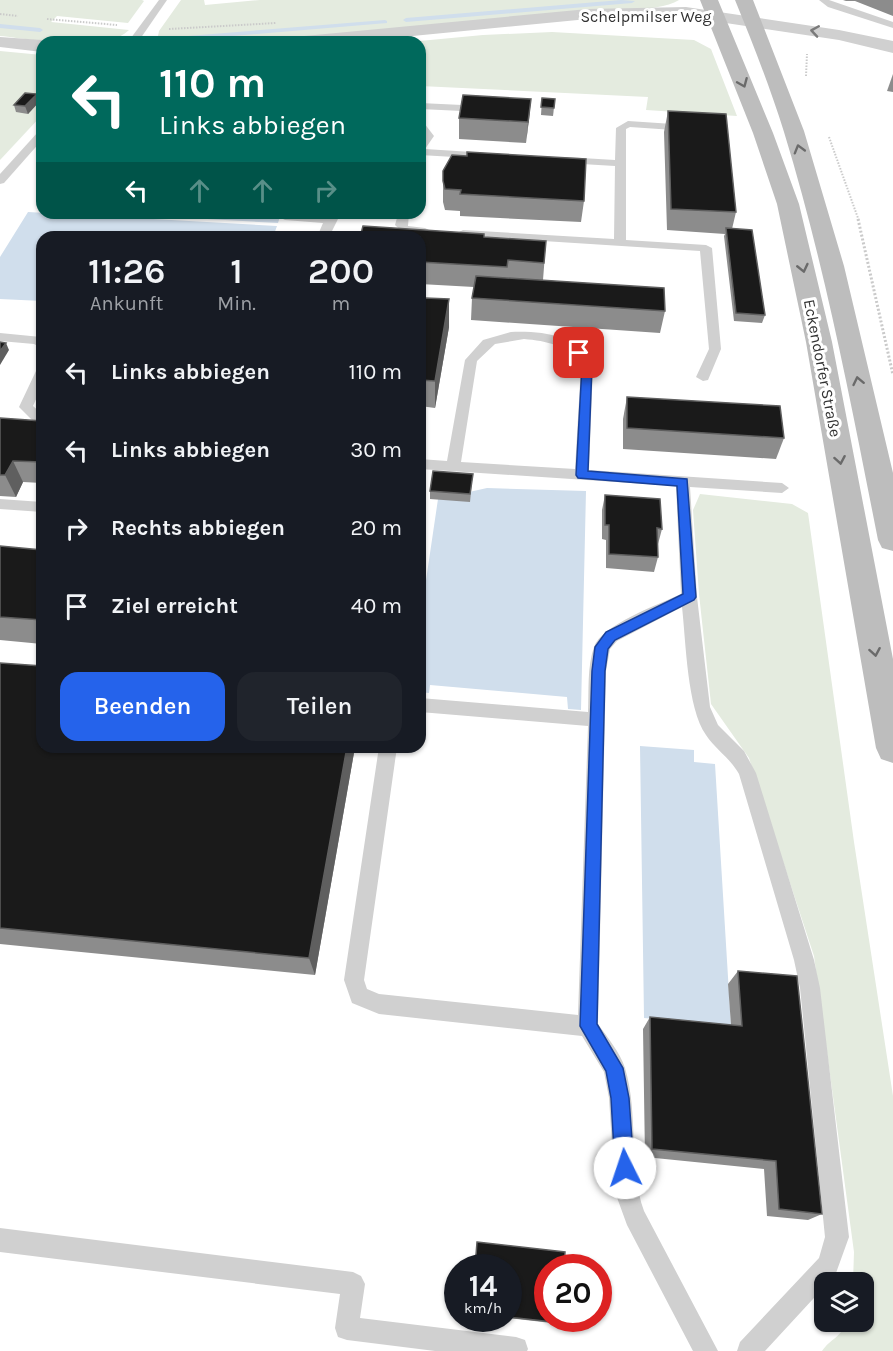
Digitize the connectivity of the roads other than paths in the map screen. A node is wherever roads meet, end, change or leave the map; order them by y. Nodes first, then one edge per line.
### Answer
1 (163, 0) edge
2 (744, 0) edge
3 (823, 0) edge
4 (715, 15) edge
5 (893, 25) edge
6 (756, 29) junction
7 (137, 36) edge
8 (385, 36) edge
9 (0, 42) edge
10 (36, 45) edge
11 (893, 47) edge
12 (893, 58) edge
13 (426, 106) edge
14 (500, 110) edge
15 (695, 128) edge
16 (36, 141) edge
17 (426, 151) edge
18 (503, 157) edge
19 (550, 159) edge
20 (621, 163) junction
21 (0, 181) edge
22 (315, 219) edge
23 (402, 219) edge
24 (330, 220) joint
25 (326, 231) edge
26 (620, 243) junction
27 (0, 337) edge
28 (36, 340) edge
29 (703, 377) dead end
30 (36, 384) edge
31 (36, 416) edge
32 (426, 464) edge
33 (453, 466) junction
34 (885, 466) edge
35 (582, 475) junction
36 (683, 482) junction
37 (782, 488) dead end
38 (0, 504) edge
39 (36, 507) edge
40 (893, 540) edge
41 (689, 597) junction
42 (426, 706) edge
43 (597, 720) junction
44 (893, 748) edge
45 (387, 753) edge
46 (588, 1026) junction
47 (0, 1240) edge
48 (516, 1349) dead end
49 (706, 1351) edge
50 (749, 1351) edge

1 - 7 lane
2 - 6 main road, Eckendorfer Straße
3 - 5 lane
4 - 6 street, Schelpmilser Weg
4 - 8 street, Schelpmilser Weg
4 -> 44 main road, Eckendorfer Straße
11 -> 6 street, Schelpmilser Weg
6 - 12 street, Schelpmilser Weg
34 -> 6 main road, Eckendorfer Straße
9 - 10 street
13 - 14 lane
15 - 20 lane
16 - 21 lane
17 - 18 lane
19 - 20 lane
20 - 26 lane
22 - 24 lane
23 - 26 lane
24 - 25 lane
26 - 29 lane
27 - 28 lane
30 - 31 lane
32 - 33 lane
33 - 35 lane
33 - 35 lane
34 - 40 main road, Eckendorfer Straße
35 - 36 lane
36 - 37 lane
36 - 41 lane
38 - 39 lane
41 - 43 lane
41 - 50 lane
42 - 43 lane
43 - 46 lane
45 - 46 lane
46 - 49 lane
47 - 48 lane

